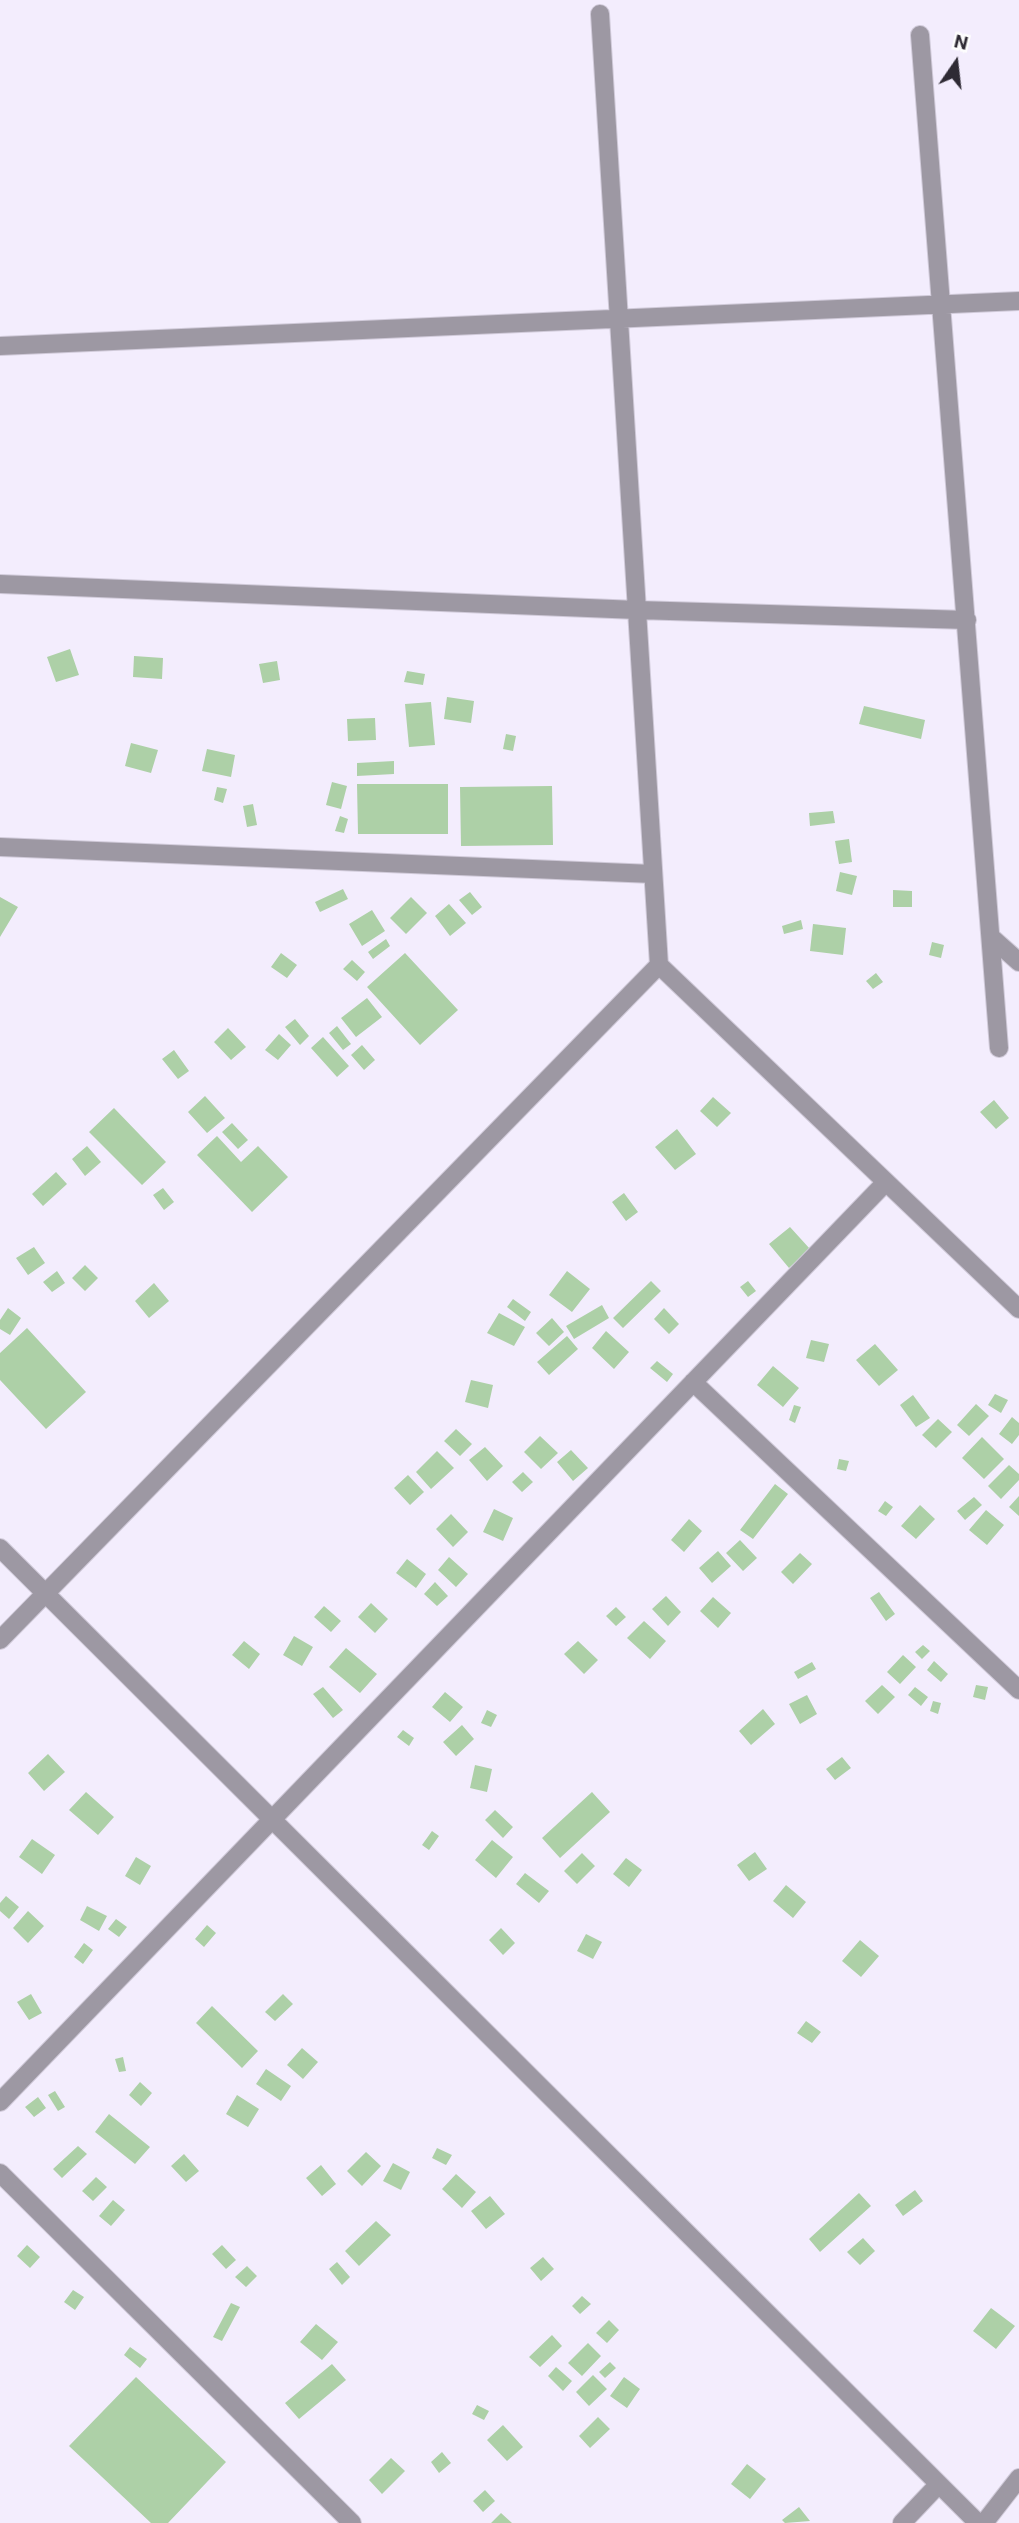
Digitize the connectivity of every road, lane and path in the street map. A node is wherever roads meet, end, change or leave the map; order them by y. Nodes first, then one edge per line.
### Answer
1 (600, 14) dead end
2 (920, 35) dead end
3 (1019, 301) edge
4 (942, 302) junction
5 (619, 320) junction
6 (0, 346) edge
7 (0, 584) edge
8 (637, 610) junction
9 (967, 620) junction
10 (0, 847) edge
11 (653, 874) junction
12 (992, 938) junction
13 (1019, 962) edge
14 (659, 965) junction
15 (999, 1048) dead end
16 (886, 1182) junction
17 (1019, 1309) edge
18 (693, 1382) junction
19 (0, 1548) edge
20 (46, 1593) junction
21 (0, 1640) edge
22 (1019, 1690) edge
23 (270, 1820) junction
24 (0, 2102) edge
25 (0, 2173) edge
26 (1019, 2478) edge
27 (938, 2485) junction
28 (352, 2523) edge
29 (902, 2523) edge
30 (978, 2523) edge
31 (984, 2523) edge

1 - 5 street
2 - 4 street
3 - 4 street
4 - 5 street
4 - 9 street
5 - 6 street
5 - 8 street
7 - 8 street
8 - 9 street
8 - 11 street
9 - 12 street
10 - 11 street
11 - 14 street
12 - 13 street
12 - 15 street
14 - 16 street
14 - 20 street
16 - 17 street
16 - 18 street
18 - 22 street
18 - 23 street
19 - 20 street
20 - 21 street
20 - 23 street
23 - 24 street
23 - 27 street
25 - 28 street
26 - 31 street
27 - 29 street
27 - 30 street

